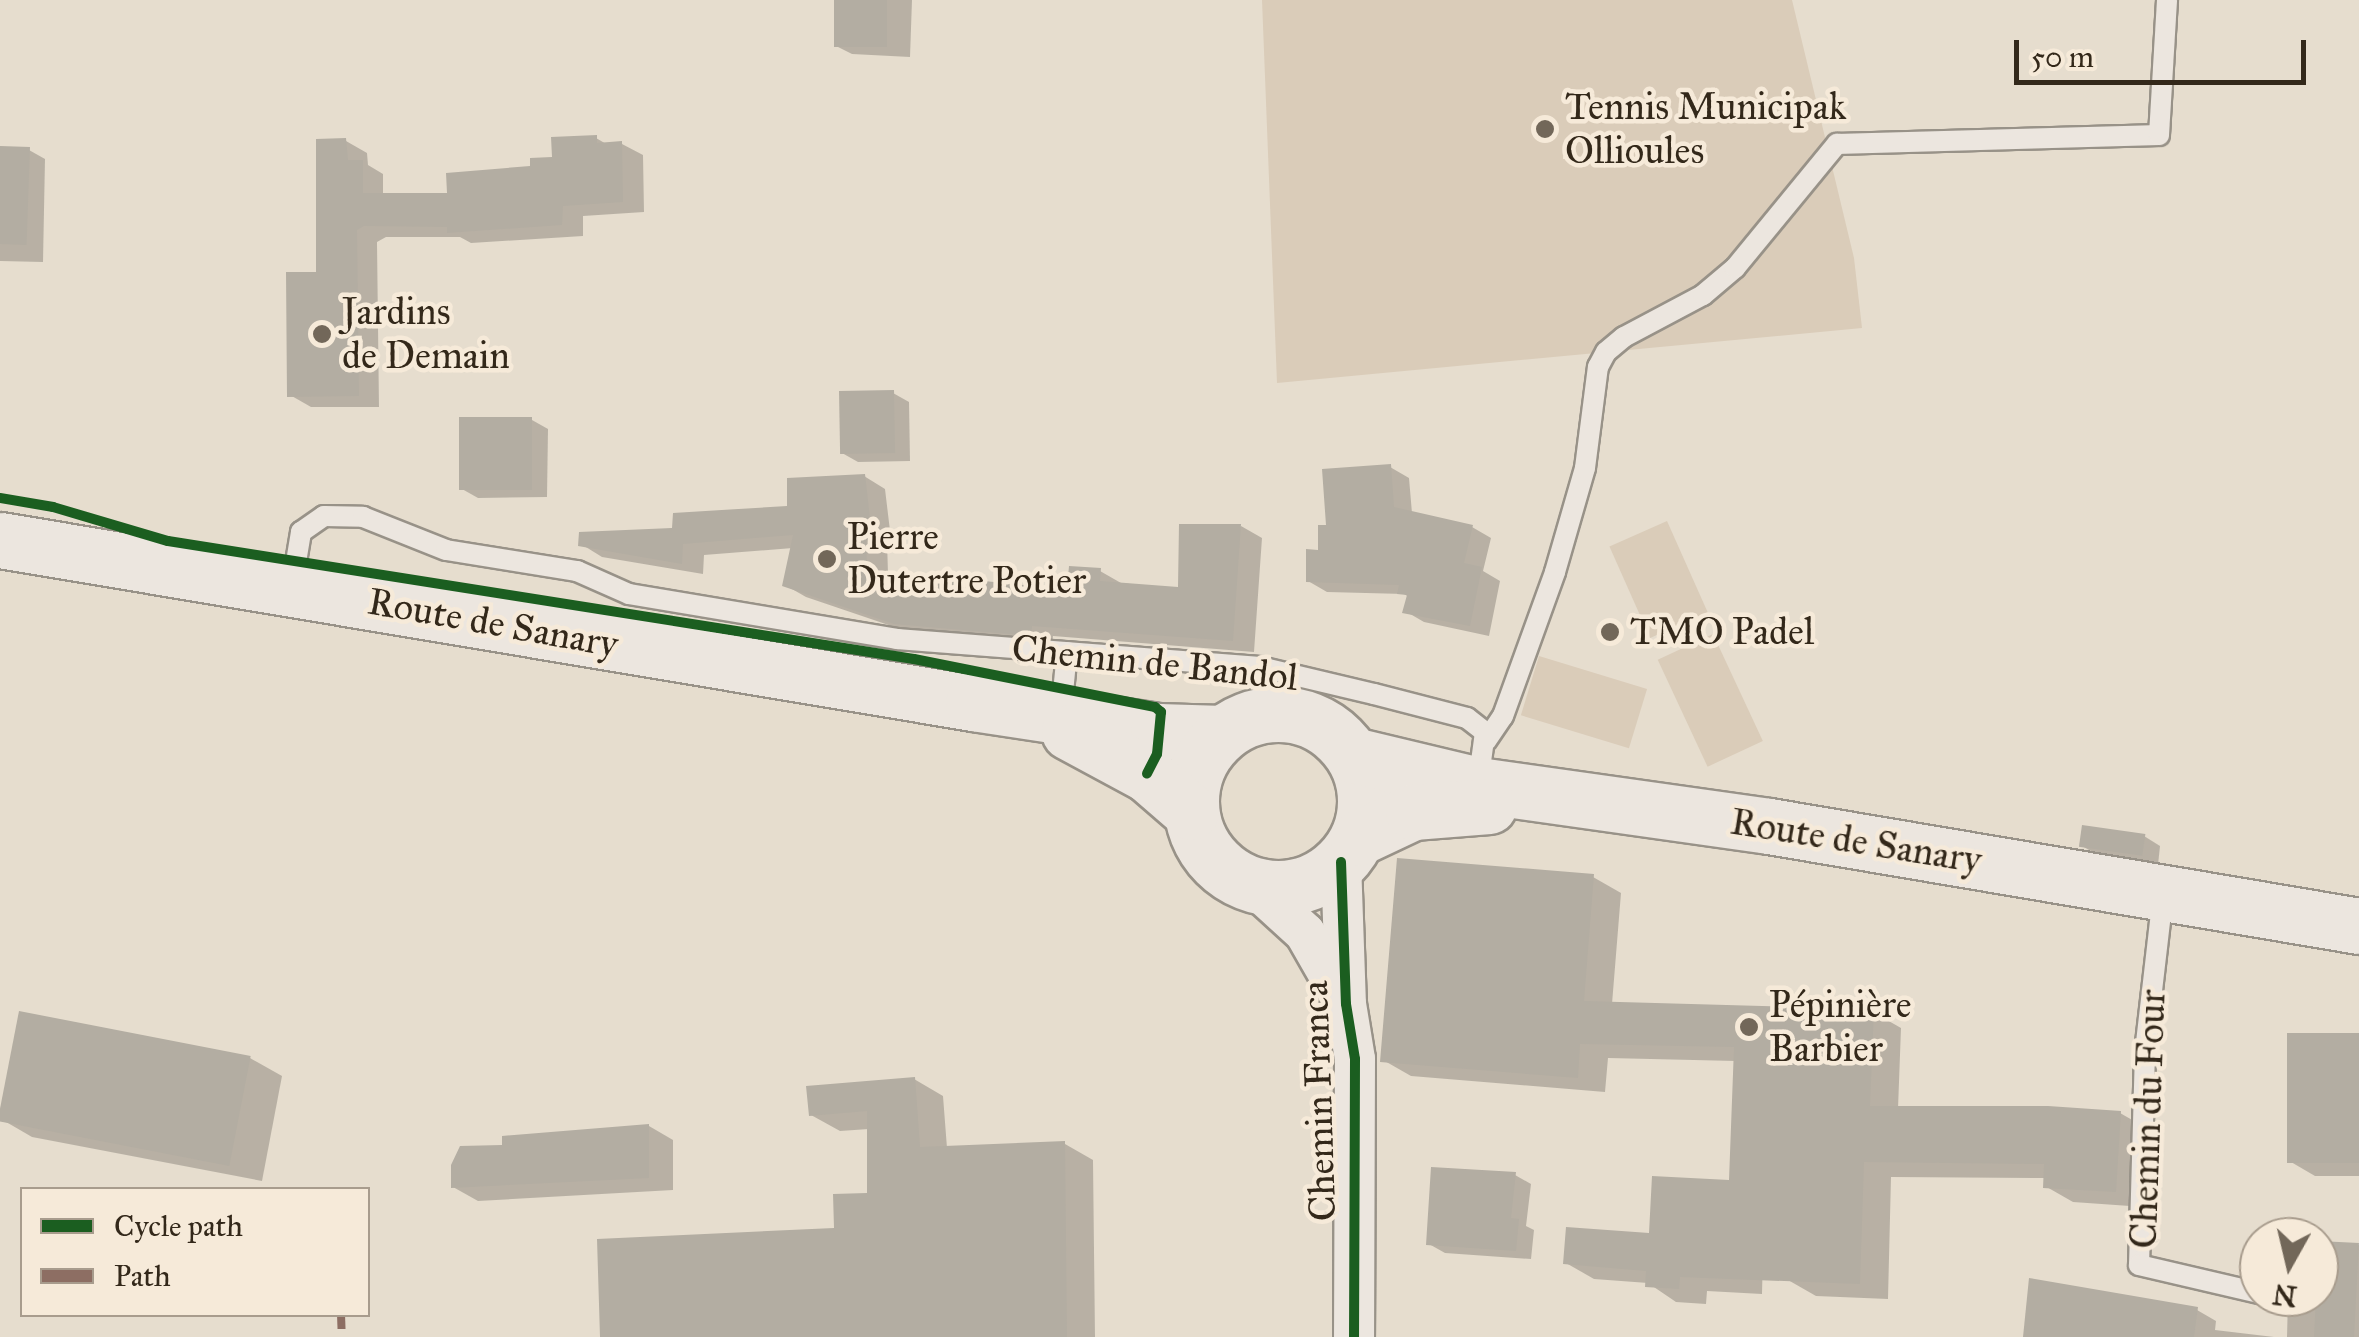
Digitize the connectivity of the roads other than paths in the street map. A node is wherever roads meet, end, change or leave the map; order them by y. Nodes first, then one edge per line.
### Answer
1 (2167, 0) edge
2 (0, 540) edge
3 (292, 588) junction
4 (1067, 652) junction
5 (987, 705) junction
6 (1061, 713) junction
7 (1223, 733) junction
8 (1354, 755) junction
9 (1482, 763) junction
10 (1191, 812) junction
11 (1350, 850) junction
12 (1249, 882) junction
13 (2161, 913) junction
14 (2359, 926) edge
15 (2359, 945) edge
16 (1346, 1004) junction
17 (2239, 1288) edge
18 (1354, 1337) edge

1 - 9 lane
2 - 3 main road, Route de Sanary
3 - 4 lane, Chemin de Bandol
3 - 5 main road, Route de Sanary
4 - 6 lane
4 - 9 lane, Chemin de Bandol
5 - 6 main road, Route de Sanary
5 - 10 main road, Route de Sanary
6 - 7 main road, Route de Sanary
7 - 8 main road, Route de Sanary
7 - 10 main road
8 - 9 main road, Route de Sanary
8 - 11 main road
9 - 14 main road, Route de Sanary
10 - 12 main road, Route de Sanary
11 - 12 main road, Route de Sanary
11 - 13 main road, Route de Sanary
11 - 16 street, Chemin Franca
12 - 16 street, Chemin Franca
13 - 15 main road, Route de Sanary
13 - 17 lane, Chemin du Four
16 - 18 street, Chemin Franca

